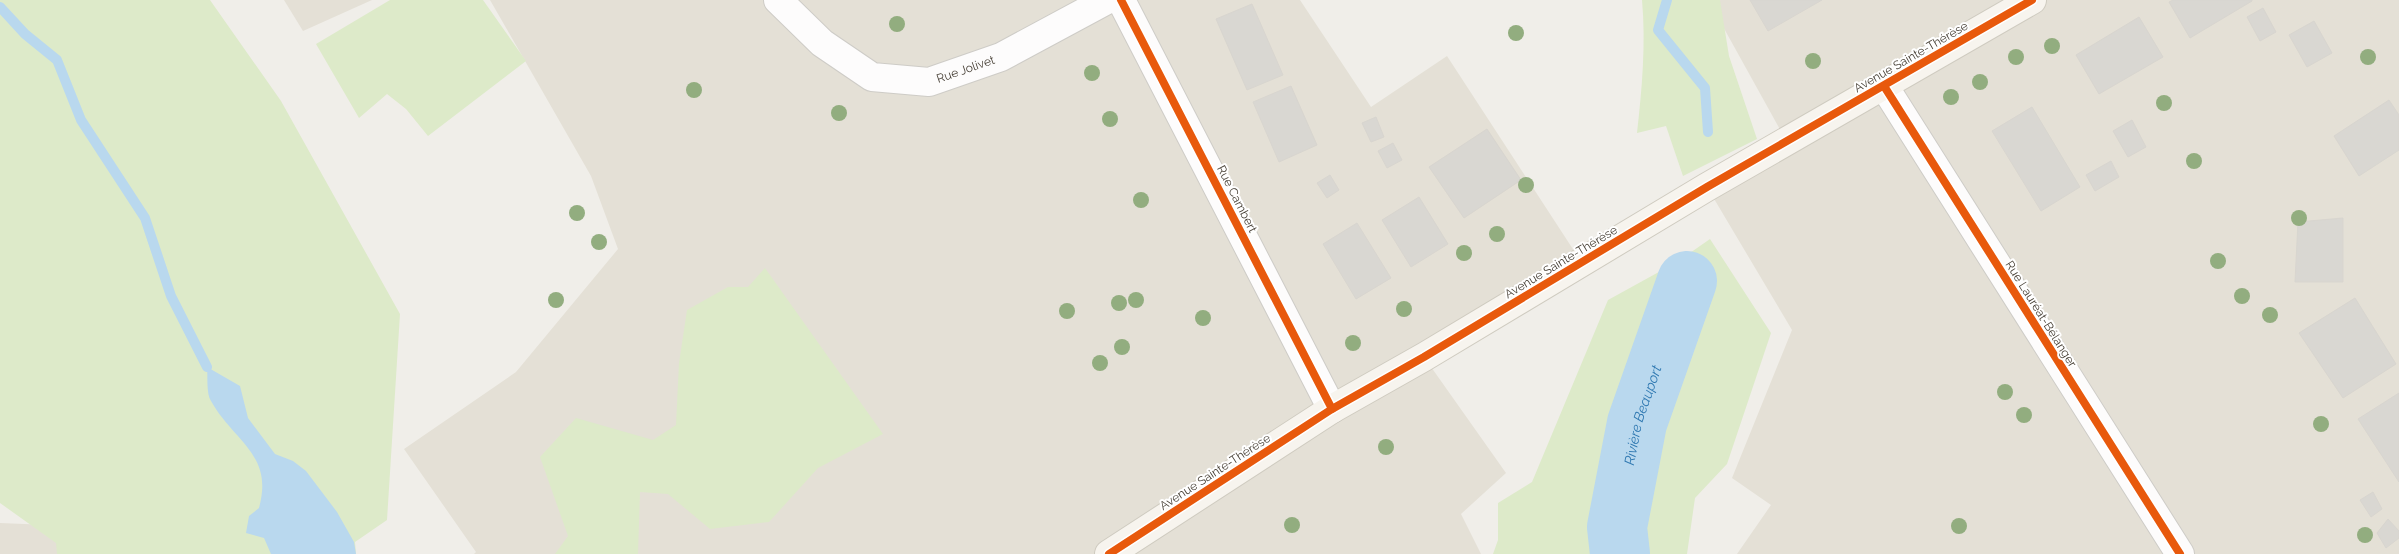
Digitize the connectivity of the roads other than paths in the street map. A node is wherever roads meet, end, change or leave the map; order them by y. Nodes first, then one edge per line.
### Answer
1 (778, 0) edge
2 (1107, 0) edge
3 (1121, 0) edge
4 (2032, 0) edge
5 (1884, 86) junction
6 (1332, 409) junction
7 (1109, 554) edge
8 (2180, 554) edge

1 - 2 street, Rue Jolivet
3 - 6 street, Rue Cambert
4 - 5 street, Avenue Sainte-Thérèse
5 - 6 street, Avenue Sainte-Thérèse
5 - 8 street, Rue Lauréat-Bélanger
6 - 7 street, Avenue Sainte-Thérèse

